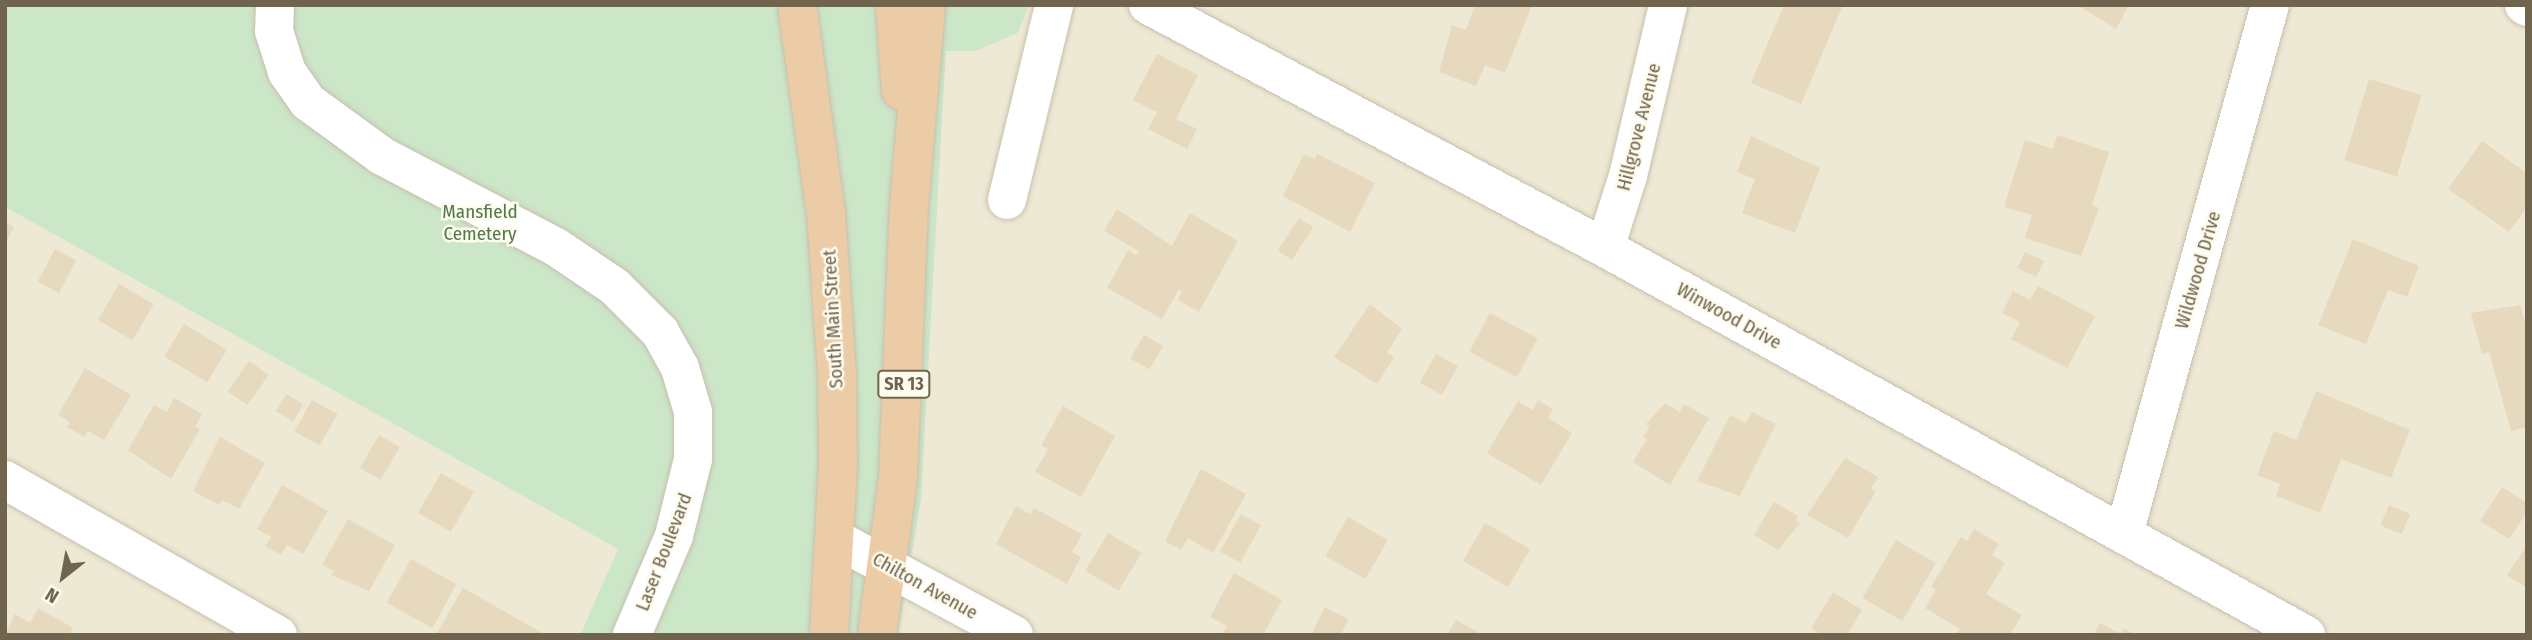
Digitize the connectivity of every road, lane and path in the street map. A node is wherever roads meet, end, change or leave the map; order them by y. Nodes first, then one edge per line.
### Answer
1 (275, 5) edge
2 (797, 5) edge
3 (895, 5) edge
4 (926, 5) edge
5 (1054, 5) edge
6 (1148, 5) edge
7 (1668, 5) edge
8 (2270, 5) edge
9 (1007, 200) dead end
10 (909, 205) junction
11 (1605, 248) junction
12 (5, 480) edge
13 (2124, 534) junction
14 (836, 539) junction
15 (887, 563) junction
16 (278, 635) edge
17 (632, 635) edge
18 (829, 635) edge
19 (877, 635) edge
20 (1014, 635) edge
21 (2306, 635) edge

1 - 17 street, Laser Boulevard
2 - 14 highway, South Main Street
3 - 10 highway, SR 13
4 - 10 highway
5 - 9 street
6 - 11 street, Winwood Drive
7 - 11 street, Hillgrove Avenue
8 - 13 street, Wildwood Drive
10 - 15 highway, SR 13
11 - 13 street, Winwood Drive
12 - 16 street
13 - 21 street, Winwood Drive
14 - 15 street, Chilton Avenue
14 - 18 highway, South Main Street
15 - 19 highway, SR 13
15 - 20 street, Chilton Avenue

